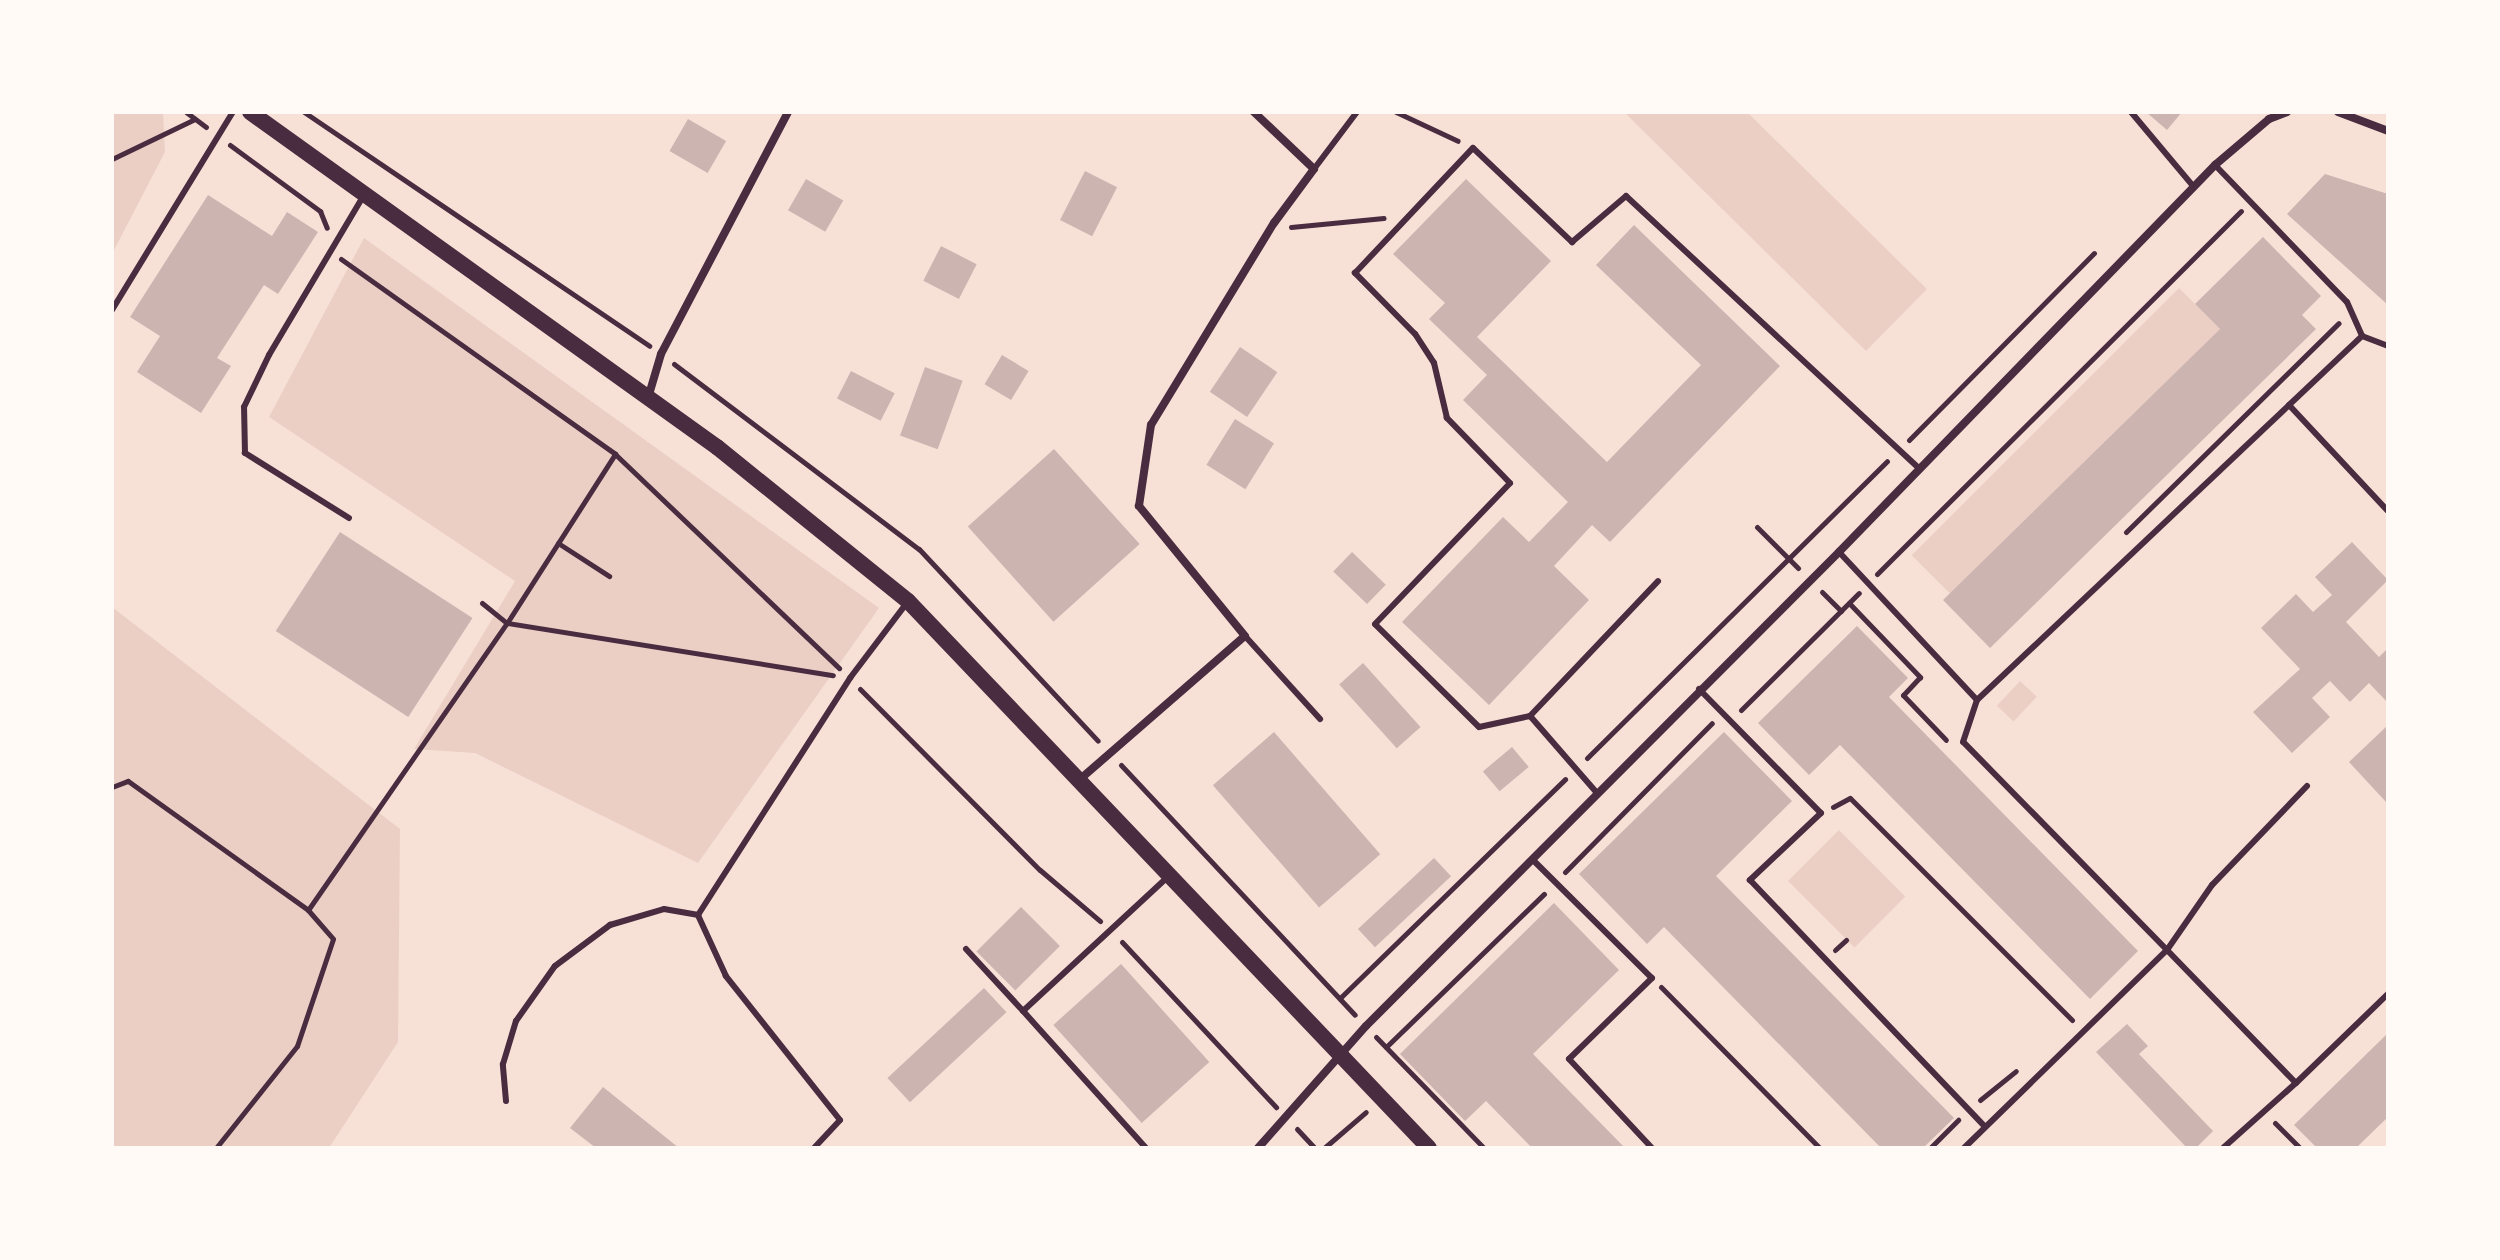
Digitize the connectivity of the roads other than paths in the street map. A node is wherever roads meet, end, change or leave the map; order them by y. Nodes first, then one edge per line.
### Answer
1 (233, 112) edge
2 (250, 112) edge
3 (788, 112) edge
4 (1254, 112) edge
5 (1357, 112) edge
6 (2131, 112) edge
7 (2287, 112) edge
8 (2338, 112) edge
9 (2267, 115) edge
10 (2388, 131) edge
11 (2215, 165) junction
12 (1314, 169) junction
13 (2194, 187) junction
14 (366, 192) junction
15 (112, 310) edge
16 (2362, 336) junction
17 (2388, 346) edge
18 (648, 398) junction
19 (2289, 405) junction
20 (1920, 469) junction
21 (2388, 511) edge
22 (349, 518) dead end
23 (1839, 552) junction
24 (1658, 581) dead end
25 (908, 601) junction
26 (1245, 636) junction
27 (1699, 689) junction
28 (1977, 700) junction
29 (1530, 716) junction
30 (1320, 719) dead end
31 (1078, 781) junction
32 (2307, 786) dead end
33 (1597, 793) junction
34 (1532, 859) junction
35 (1169, 876) junction
36 (698, 915) junction
37 (966, 949) dead end
38 (2167, 950) junction
39 (2388, 994) edge
40 (1023, 1011) junction
41 (1344, 1055) junction
42 (2296, 1083) junction
43 (506, 1101) dead end
44 (1985, 1127) junction
45 (814, 1148) edge
46 (1146, 1148) edge
47 (1258, 1148) edge
48 (1429, 1148) edge
49 (1652, 1148) edge
50 (1964, 1148) edge
51 (2223, 1148) edge

1 - 15 lane
2 - 14 main road
3 - 18 street
4 - 12 street
5 - 12 lane
6 - 13 lane
7 - 9 street
8 - 10 street
9 - 11 street
11 - 13 street
11 - 16 lane
12 - 26 street
13 - 20 street
14 - 18 main road
14 - 22 lane
16 - 17 lane
16 - 19 lane
18 - 25 main road
19 - 21 lane
19 - 28 lane
20 - 23 street
20 - 29 lane
23 - 27 street
23 - 28 lane
24 - 29 lane
25 - 31 main road
25 - 36 lane
26 - 30 lane
26 - 31 street
27 - 33 street
27 - 44 lane
28 - 38 lane
29 - 33 lane
31 - 35 main road
32 - 38 lane
33 - 34 street
34 - 41 street
34 - 49 lane
35 - 40 lane
35 - 41 main road
36 - 43 lane
36 - 45 lane
37 - 40 lane
38 - 42 lane
38 - 44 lane
39 - 42 lane
40 - 46 lane
41 - 47 street
41 - 48 main road
42 - 51 lane
44 - 50 lane

